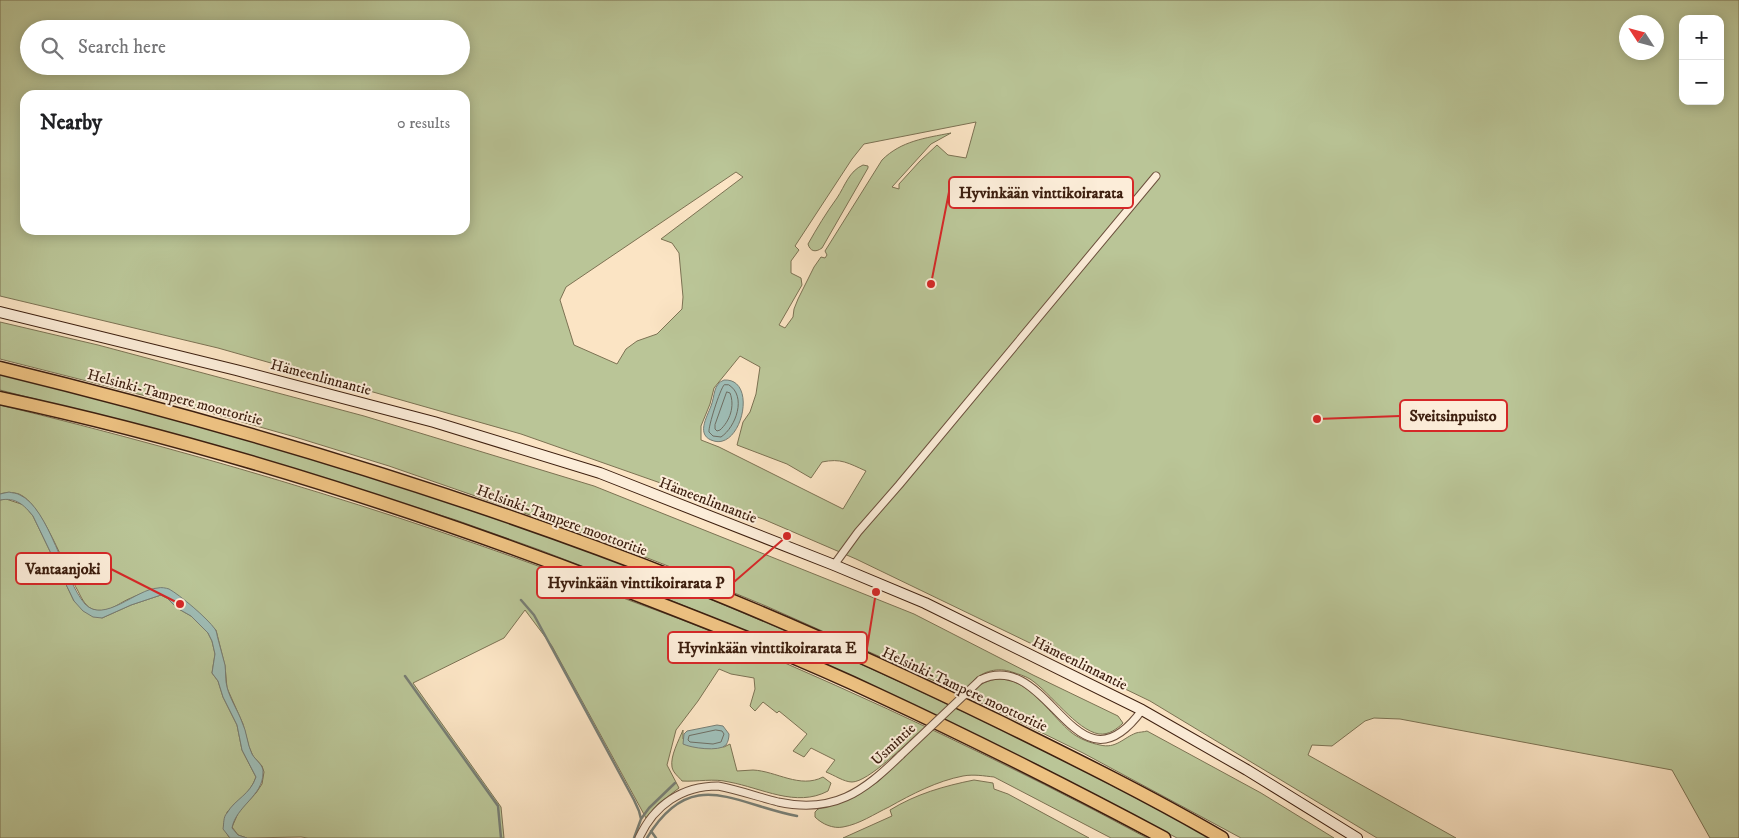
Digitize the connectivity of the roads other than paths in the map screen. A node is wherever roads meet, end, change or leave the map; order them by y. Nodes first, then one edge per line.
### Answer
1 (1156, 176) dead end
2 (0, 312) edge
3 (0, 368) edge
4 (0, 398) edge
5 (834, 565) junction
6 (1142, 710) junction
7 (639, 838) edge
8 (1164, 838) edge
9 (1222, 838) edge
10 (1357, 838) edge

1 - 5 street
2 - 5 main road, Hämeenlinnantie
3 - 9 highway, Helsinki-Tampere moottoritie
4 - 8 highway
5 - 6 main road, Hämeenlinnantie
6 - 7 street, Usmintie, bridge
6 - 10 main road, Hämeenlinnantie

